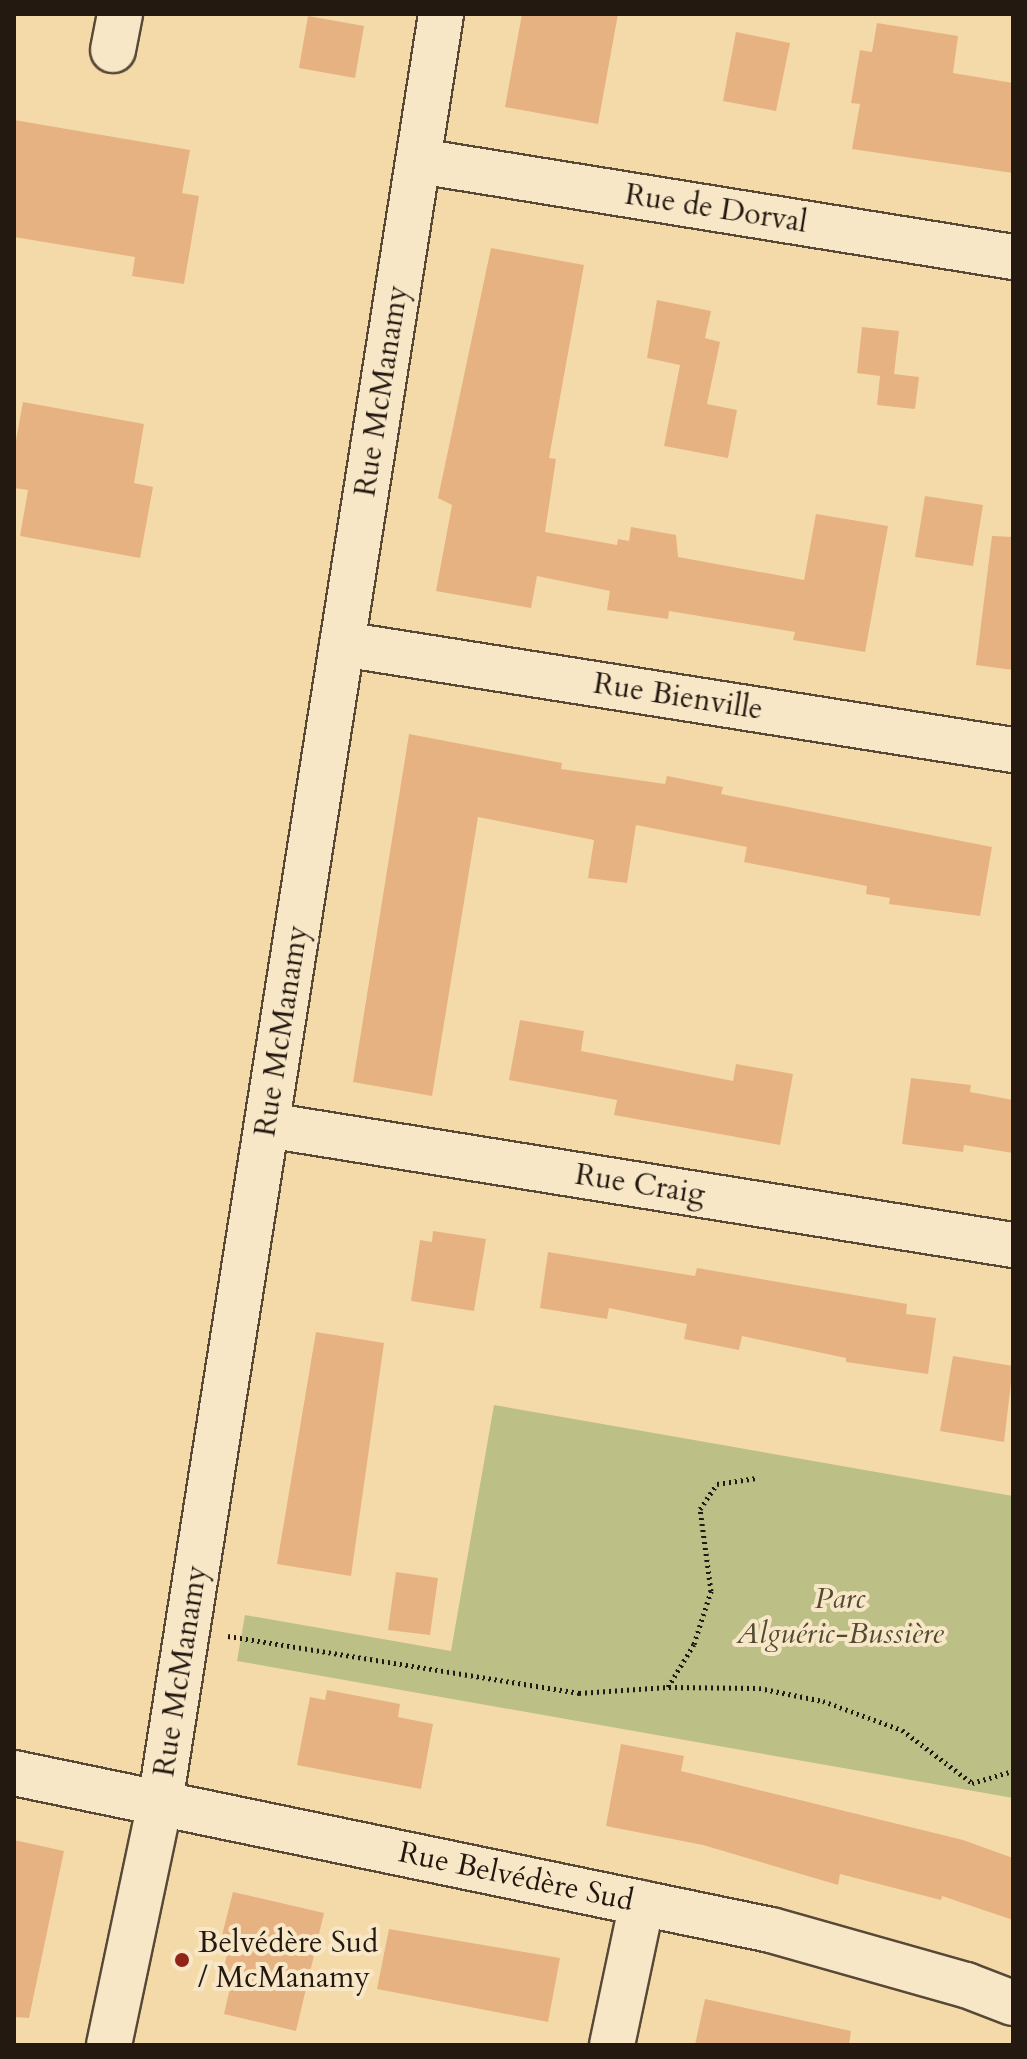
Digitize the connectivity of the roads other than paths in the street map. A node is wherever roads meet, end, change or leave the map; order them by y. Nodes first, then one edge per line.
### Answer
1 (441, 14) edge
2 (419, 161) junction
3 (1013, 257) edge
4 (342, 644) junction
5 (1013, 750) edge
6 (267, 1125) junction
7 (1013, 1245) edge
8 (14, 1773) edge
9 (160, 1803) junction
10 (642, 1903) junction
11 (1013, 2003) edge
12 (109, 2045) edge
13 (612, 2045) edge

1 - 2 street, Rue McManamy
2 - 3 street, Rue de Dorval
2 - 4 street, Rue McManamy
4 - 5 street, Rue Bienville
4 - 6 street, Rue McManamy
6 - 7 street, Rue Craig
6 - 9 street, Rue McManamy
8 - 9 street, Rue Belvédère Sud
9 - 10 street, Rue Belvédère Sud
9 - 12 street, Rue McManamy
10 - 11 street, Rue Belvédère Sud
10 - 13 street

